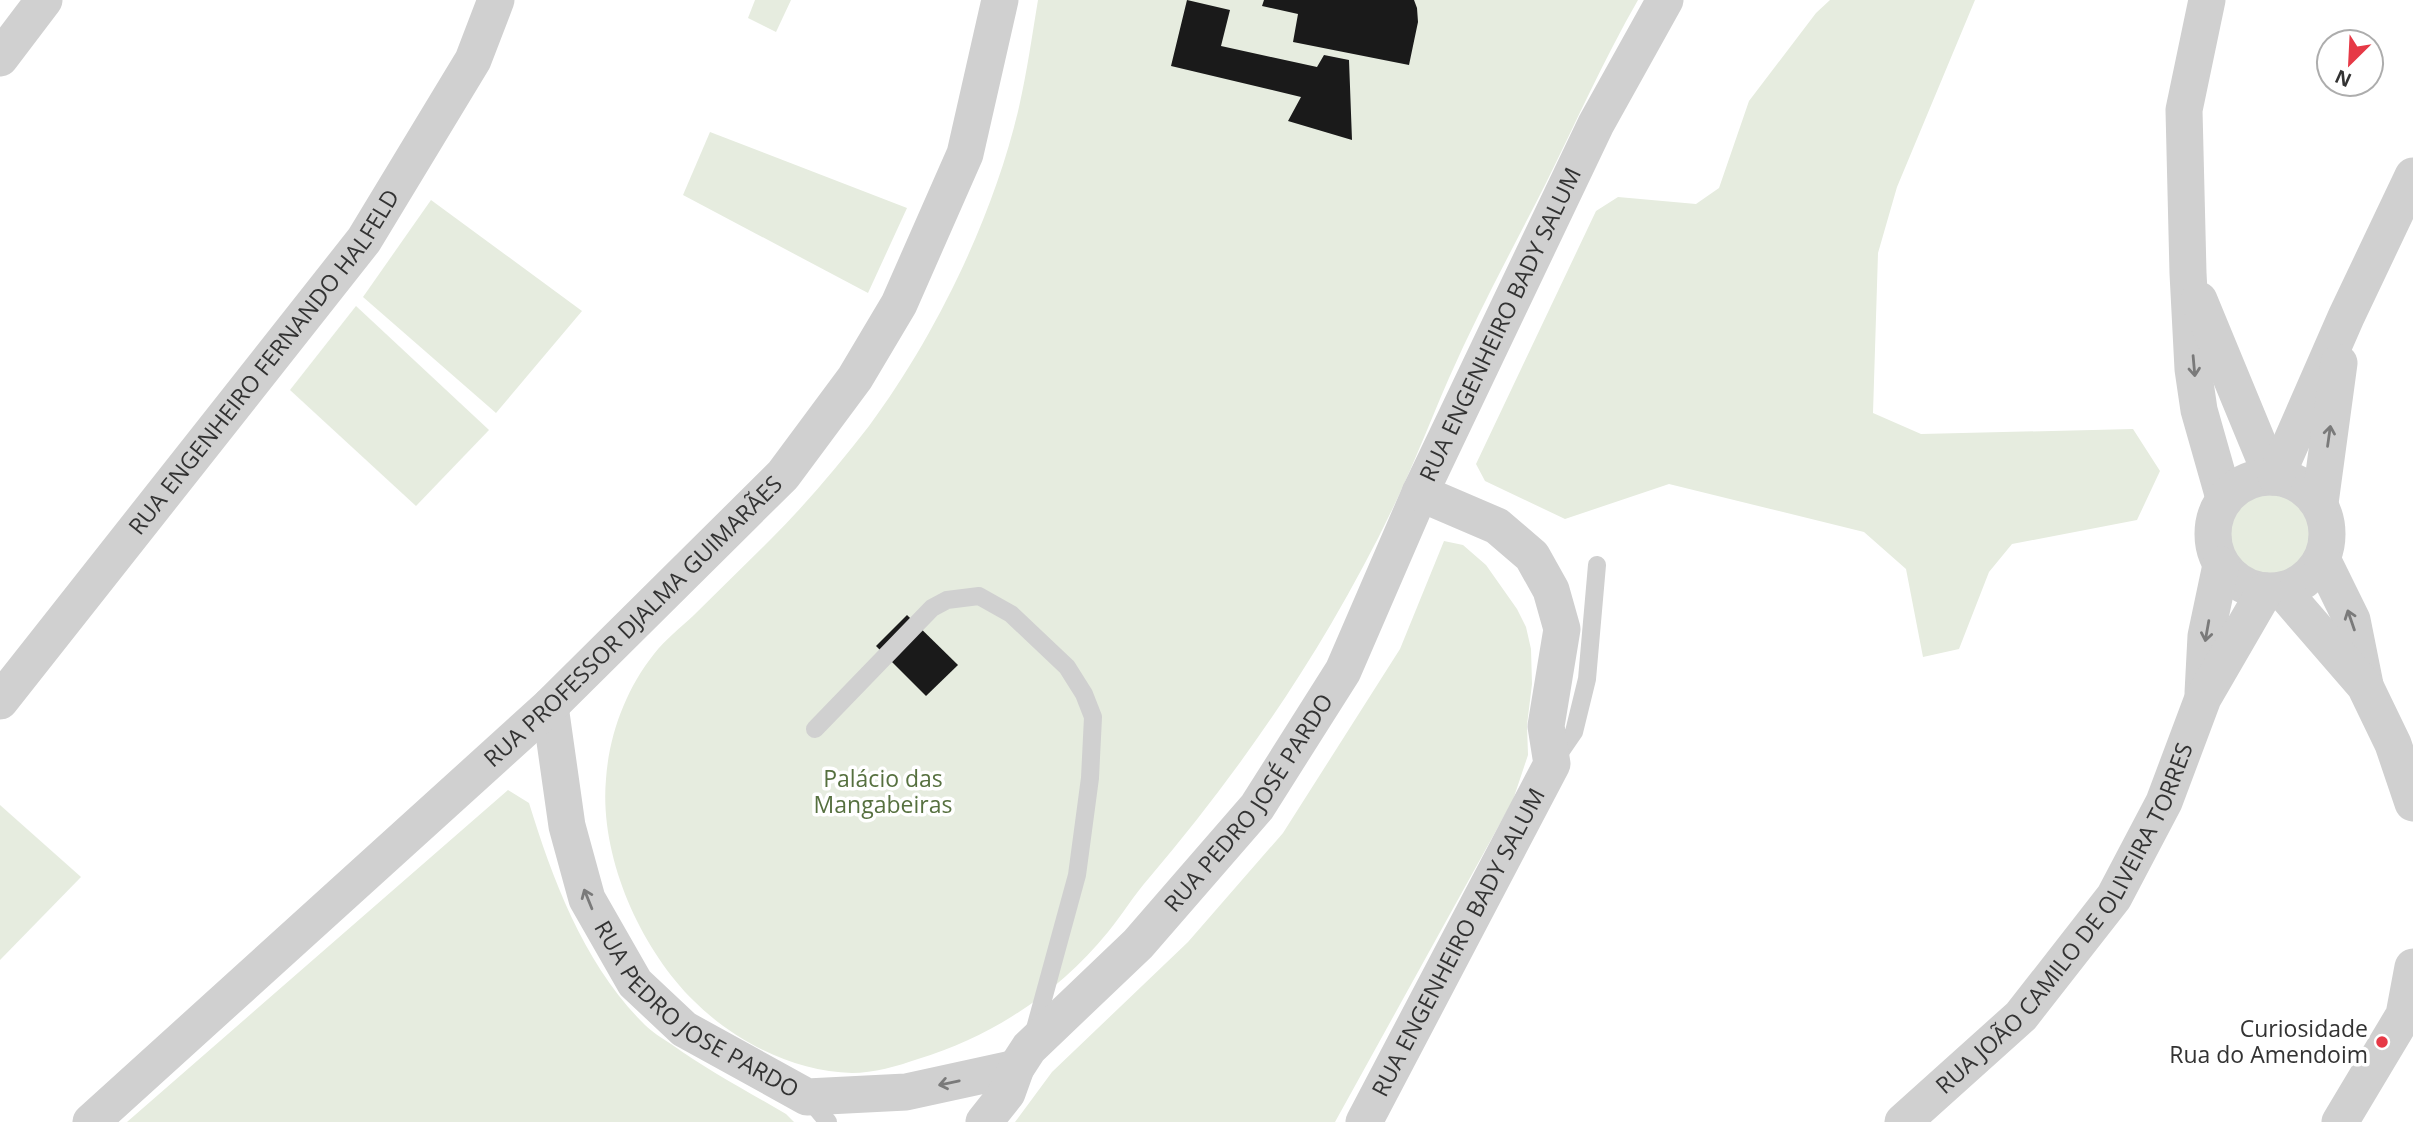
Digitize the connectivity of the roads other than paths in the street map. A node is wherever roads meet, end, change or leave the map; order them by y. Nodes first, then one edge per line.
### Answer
1 (44, 0) edge
2 (496, 0) edge
3 (1000, 0) edge
4 (1665, 0) edge
5 (2207, 0) edge
6 (0, 58) edge
7 (2413, 176) edge
8 (2188, 273) junction
9 (2346, 317) junction
10 (2274, 477) junction
11 (1420, 493) junction
12 (2224, 498) junction
13 (2319, 503) junction
14 (2322, 559) junction
15 (1597, 565) dead end
16 (2221, 565) junction
17 (2274, 591) junction
18 (2365, 686) junction
19 (2203, 698) junction
20 (0, 701) edge
21 (550, 706) junction
22 (815, 729) dead end
23 (1552, 764) junction
24 (2413, 803) edge
25 (2413, 967) edge
26 (1023, 1058) junction
27 (818, 1110) edge
28 (91, 1122) edge
29 (984, 1122) edge
30 (1364, 1122) edge
31 (1903, 1122) edge
32 (2340, 1122) edge

1 - 6 street
2 - 20 street, RUA ENGENHEIRO FERNANDO HALFELD
3 - 21 street, RUA PROFESSOR DJALMA GUIMARÃES
4 - 11 street, RUA ENGENHEIRO BADY SALUM
5 - 8 street
7 - 9 street
8 - 10 street
8 -> 12 street
9 - 10 street
13 -> 9 street
10 - 12 street
10 - 13 street
11 - 23 street, RUA ENGENHEIRO BADY SALUM
11 - 26 street, RUA PEDRO JOSÉ PARDO
12 - 16 street
13 - 14 street
14 - 17 street
18 -> 14 street
15 - 23 lane, RUA ENGENHEIRO BADY SALUM
16 - 17 street
16 -> 19 street, RUA JOÃO CAMILO DE OLIVEIRA TORRES
17 - 18 street
17 - 19 street, RUA JOÃO CAMILO DE OLIVEIRA TORRES
18 - 24 street
19 - 31 street, RUA JOÃO CAMILO DE OLIVEIRA TORRES
27 -> 21 street, RUA PEDRO JOSE PARDO
21 - 28 street, RUA PROFESSOR DJALMA GUIMARÃES
22 - 26 lane
23 - 30 street, RUA ENGENHEIRO BADY SALUM
25 - 32 street
26 -> 27 street, RUA PEDRO JOSE PARDO
26 - 29 street

